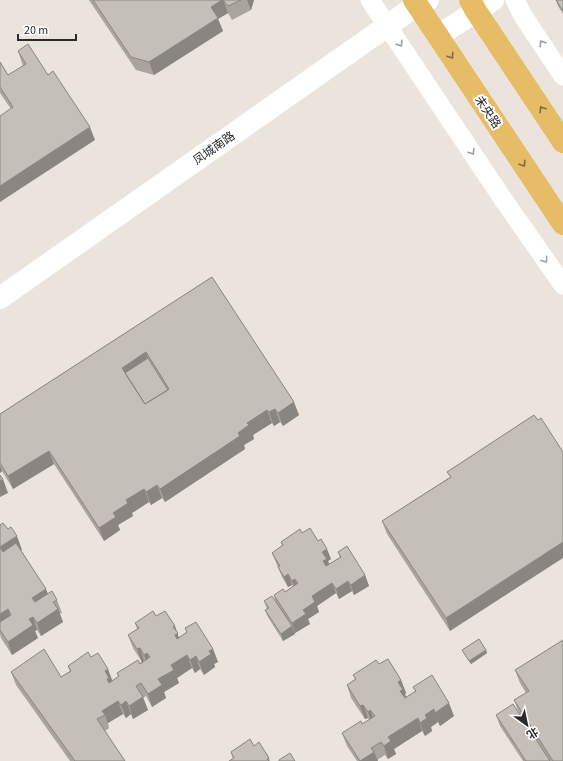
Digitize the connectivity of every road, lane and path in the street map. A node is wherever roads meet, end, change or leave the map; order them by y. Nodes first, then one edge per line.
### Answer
1 (370, 0) edge
2 (515, 0) edge
3 (420, 2) edge
4 (480, 4) edge
5 (388, 26) junction
6 (438, 36) junction
7 (563, 76) edge
8 (563, 142) edge
9 (563, 224) edge
10 (563, 285) edge
11 (0, 298) edge

1 - 5 street
7 -> 2 street
3 - 5 street, 凤城南路
3 - 6 main road, 未央路
4 - 6 street
8 -> 4 main road
5 -> 10 street
5 - 11 street, 凤城南路
6 -> 9 main road, 未央路

